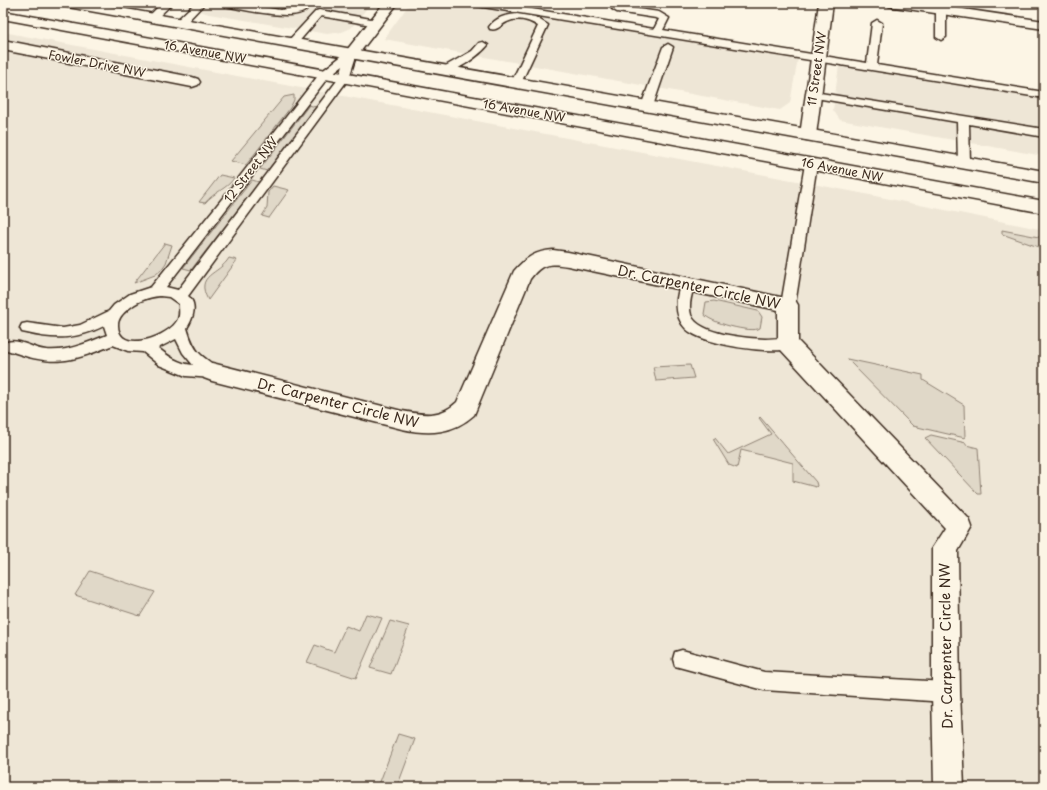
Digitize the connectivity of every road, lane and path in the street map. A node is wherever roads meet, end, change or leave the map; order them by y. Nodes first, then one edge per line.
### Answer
1 (68, 3) edge
2 (168, 3) edge
3 (200, 3) edge
4 (224, 3) edge
5 (263, 3) edge
6 (391, 3) edge
7 (477, 3) edge
8 (549, 3) edge
9 (826, 3) edge
10 (894, 3) edge
11 (617, 9) dead end
12 (301, 10) junction
13 (941, 10) junction
14 (318, 13) junction
15 (545, 14) junction
16 (3, 15) edge
17 (152, 18) junction
18 (180, 23) junction
19 (377, 23) junction
20 (877, 23) dead end
21 (1044, 25) edge
22 (494, 27) dead end
23 (657, 32) junction
24 (941, 37) dead end
25 (292, 43) junction
26 (483, 45) dead end
27 (3, 46) edge
28 (668, 47) dead end
29 (352, 53) junction
30 (819, 59) junction
31 (872, 67) junction
32 (446, 70) junction
33 (325, 74) junction
34 (344, 78) junction
35 (192, 82) dead end
36 (516, 83) junction
37 (814, 95) junction
38 (1044, 95) edge
39 (647, 106) junction
40 (963, 120) junction
41 (1044, 133) edge
42 (808, 135) junction
43 (964, 163) junction
44 (811, 164) junction
45 (1044, 177) edge
46 (1044, 208) edge
47 (688, 284) junction
48 (155, 292) junction
49 (180, 297) junction
50 (788, 305) junction
51 (115, 314) junction
52 (27, 328) dead end
53 (180, 328) junction
54 (115, 338) junction
55 (788, 344) junction
56 (12, 346) dead end
57 (146, 346) junction
58 (212, 372) junction
59 (682, 659) dead end
60 (946, 692) junction
61 (949, 787) edge

1 - 17 main road, 16 Avenue NW
2 - 17 lane
3 - 18 lane
4 - 12 lane
5 - 12 lane
6 - 19 main road, 12 Street NW
7 - 15 lane
8 - 15 lane
9 - 30 main road, 11 Street NW
10 - 13 main road
11 - 23 lane
12 - 14 lane
13 - 21 main road
13 - 24 lane
14 - 19 lane
14 - 25 lane
15 - 23 lane
16 - 33 main road, 16 Avenue NW
17 - 18 main road, 16 Avenue NW
18 - 25 main road, 16 Avenue NW
19 - 29 main road, 12 Street NW
20 - 31 lane
22 - 36 lane
23 - 30 lane
25 - 29 main road, 16 Avenue NW
26 - 32 lane
27 - 35 main road, Fowler Drive NW
28 - 39 lane
29 - 32 main road, 16 Avenue NW
29 - 33 lane, 12 Street NW
29 - 34 lane, 12 Street NW
30 - 31 lane
30 - 37 main road, 11 Street NW
31 - 38 lane
32 - 36 main road, 16 Avenue NW
33 - 34 main road, 16 Avenue NW
33 - 48 lane, 12 Street NW
34 - 44 main road, 16 Avenue NW
34 - 49 lane, 12 Street NW
36 - 39 main road, 16 Avenue NW
37 - 40 lane
37 - 42 main road, 11 Street NW
39 - 42 main road, 16 Avenue NW
40 - 41 lane
40 - 43 lane
42 - 43 main road, 16 Avenue NW
43 - 45 main road, 16 Avenue NW
44 - 46 main road, 16 Avenue NW
44 - 50 lane
47 - 50 main road, Dr. Carpenter Circle NW
47 - 55 lane
47 - 58 main road, Dr. Carpenter Circle NW
48 - 49 lane
48 - 51 lane
49 - 53 lane
50 - 55 main road, Dr. Carpenter Circle NW
51 - 52 lane
51 - 54 lane
53 - 57 lane
53 - 58 lane
54 - 56 lane
54 - 57 lane
55 - 60 main road, Dr. Carpenter Circle NW
57 - 58 lane
59 - 60 lane
60 - 61 main road, Dr. Carpenter Circle NW

